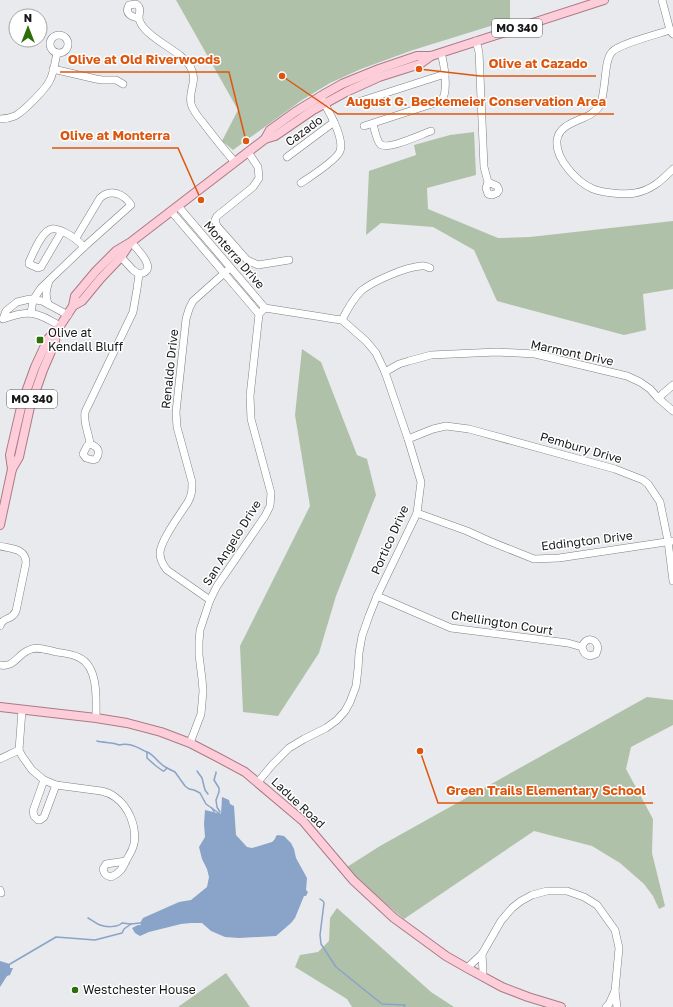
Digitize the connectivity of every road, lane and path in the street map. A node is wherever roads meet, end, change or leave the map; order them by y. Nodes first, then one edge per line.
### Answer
1 (662, 0) edge
2 (594, 2) edge
3 (139, 18) dead end
4 (672, 32) edge
5 (476, 41) junction
6 (56, 53) dead end
7 (441, 53) junction
8 (53, 69) junction
9 (445, 74) junction
10 (123, 84) dead end
11 (322, 100) junction
12 (358, 102) dead end
13 (0, 119) edge
14 (334, 122) junction
15 (372, 124) junction
16 (364, 126) dead end
17 (431, 131) dead end
18 (248, 152) junction
19 (287, 157) dead end
20 (235, 162) junction
21 (673, 169) edge
22 (488, 182) dead end
23 (301, 183) dead end
24 (175, 208) junction
25 (62, 231) junction
26 (76, 238) junction
27 (131, 242) junction
28 (84, 247) junction
29 (121, 257) junction
30 (289, 260) dead end
31 (230, 268) junction
32 (430, 268) dead end
33 (224, 273) junction
34 (139, 274) junction
35 (50, 280) junction
36 (33, 300) junction
37 (48, 304) junction
38 (73, 306) junction
39 (265, 308) junction
40 (31, 312) junction
41 (259, 314) junction
42 (68, 315) junction
43 (342, 320) junction
44 (1, 321) edge
45 (58, 329) junction
46 (385, 372) junction
47 (673, 385) edge
48 (658, 398) junction
49 (673, 411) edge
50 (408, 439) junction
51 (90, 444) dead end
52 (417, 513) junction
53 (0, 525) edge
54 (671, 541) edge
55 (0, 546) edge
56 (673, 581) edge
57 (377, 596) junction
58 (210, 600) junction
59 (0, 626) edge
60 (582, 647) dead end
61 (0, 665) edge
62 (0, 707) edge
63 (22, 710) junction
64 (96, 718) junction
65 (190, 743) junction
66 (19, 750) junction
67 (0, 759) edge
68 (44, 780) junction
69 (258, 782) junction
70 (56, 785) junction
71 (126, 861) dead end
72 (482, 954) junction
73 (467, 968) junction
74 (482, 976) junction
75 (615, 991) junction
76 (561, 1007) edge
77 (606, 1007) edge
78 (618, 1007) edge

1 - 4 street
2 - 5 main road, MO 340
3 - 20 street
4 - 21 street
5 - 7 main road, MO 340
5 - 22 street
6 - 8 street
7 - 9 street
7 - 11 main road, MO 340
8 - 10 street
8 - 13 street
9 - 12 street
9 - 15 street
11 - 14 street
11 - 18 main road, MO 340
14 - 19 street, Cazado
14 - 23 street
15 - 16 street
15 - 17 street
18 - 20 main road, MO 340
18 - 30 street
20 - 24 main road, MO 340
24 - 27 main road, MO 340
24 - 31 street, Monterra Drive
24 - 33 street, Monterra Drive
25 - 25 street
25 - 26 street
26 - 28 street
26 - 28 street
27 - 29 main road, MO 340
27 - 34 street
27 - 38 main road, MO 340
28 - 35 street
29 - 34 street
29 - 38 main road, MO 340
31 - 33 street, Renaldo Drive
31 - 39 street, Monterra Drive
32 - 43 street
33 - 41 street, Monterra Drive
33 - 58 street, Renaldo Drive
34 - 51 street
35 - 36 street
35 - 37 street
36 - 37 street
36 - 40 street
36 - 44 street
37 - 42 street
38 - 42 main road, MO 340
39 - 41 street
39 - 43 street
40 - 44 street
40 - 45 street
41 - 58 street, San Angelo Drive
42 - 45 main road, MO 340
43 - 46 street, Portico Drive
45 - 53 main road, MO 340
46 - 48 street, Marmont Drive
46 - 50 street, Portico Drive
47 - 48 street
48 - 49 street, Marmont Drive
50 - 52 street, Portico Drive
50 - 54 street, Pembury Drive
52 - 54 street, Eddington Drive
52 - 57 street, Portico Drive
54 - 56 street, Pembury Drive
55 - 59 street
57 - 60 street, Chellington Court
57 - 69 street, Portico Drive
58 - 65 street, San Angelo Drive
61 - 64 street
62 - 63 main road, Ladue Road
63 - 64 main road, Ladue Road
63 - 66 street
64 - 65 main road, Ladue Road
65 - 69 main road, Ladue Road
66 - 67 street
66 - 68 street
68 - 70 street
68 - 70 street
69 - 73 main road, Ladue Road
70 - 71 street
72 - 73 street
72 - 74 street
72 - 75 street
73 - 74 main road, Ladue Road
74 - 76 main road, Ladue Road
75 - 77 street
75 - 78 street

